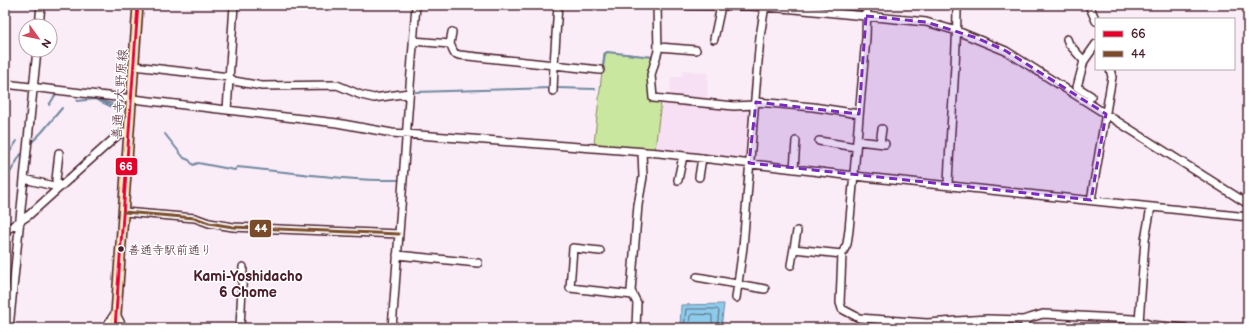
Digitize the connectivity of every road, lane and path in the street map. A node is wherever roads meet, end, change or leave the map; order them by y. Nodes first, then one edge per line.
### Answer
1 (41, 5) edge
2 (138, 5) edge
3 (234, 5) edge
4 (416, 5) edge
5 (558, 5) edge
6 (654, 5) edge
7 (657, 5) edge
8 (867, 5) edge
9 (957, 5) edge
10 (1089, 5) edge
11 (721, 6) edge
12 (764, 6) edge
13 (866, 16) junction
14 (40, 18) edge
15 (1095, 19) edge
16 (957, 31) junction
17 (452, 32) dead end
18 (714, 39) dead end
19 (1068, 39) dead end
20 (413, 41) junction
21 (450, 44) junction
22 (1095, 45) edge
23 (659, 47) junction
24 (696, 50) dead end
25 (36, 58) edge
26 (1084, 61) junction
27 (554, 65) junction
28 (134, 66) junction
29 (600, 70) dead end
30 (1110, 70) edge
31 (229, 77) junction
32 (5, 84) edge
33 (34, 88) junction
34 (553, 89) dead end
35 (409, 93) junction
36 (131, 98) junction
37 (1087, 102) junction
38 (756, 103) junction
39 (227, 110) junction
40 (859, 114) junction
41 (1106, 114) junction
42 (882, 129) dead end
43 (129, 131) junction
44 (406, 135) junction
45 (819, 141) dead end
46 (796, 142) dead end
47 (857, 144) junction
48 (642, 152) junction
49 (59, 153) dead end
50 (683, 156) junction
51 (702, 158) junction
52 (749, 163) junction
53 (794, 169) junction
54 (854, 176) junction
55 (699, 177) dead end
56 (24, 179) junction
57 (678, 180) dead end
58 (948, 186) junction
59 (58, 187) junction
60 (1091, 200) junction
61 (1248, 204) edge
62 (1151, 206) junction
63 (124, 212) junction
64 (1248, 217) edge
65 (19, 223) junction
66 (5, 231) edge
67 (797, 231) dead end
68 (399, 234) junction
69 (794, 249) junction
70 (600, 251) dead end
71 (842, 254) junction
72 (398, 255) junction
73 (478, 262) dead end
74 (791, 265) dead end
75 (243, 267) dead end
76 (697, 277) dead end
77 (738, 284) junction
78 (765, 289) dead end
79 (633, 295) junction
80 (736, 298) dead end
81 (116, 312) junction
82 (889, 320) junction
83 (1023, 320) junction
84 (1139, 322) junction
85 (930, 326) edge
86 (9, 328) edge
87 (108, 328) edge
88 (120, 328) edge
89 (240, 328) edge
90 (392, 328) edge
91 (636, 328) edge
92 (879, 328) edge
93 (1027, 328) edge
94 (1185, 328) edge

1 - 14 street
2 - 28 main road, 善通寺大野原線
3 - 31 street
4 - 20 street
5 - 27 street
6 - 7 street
7 - 11 street
7 - 23 street
8 - 13 street
9 - 16 street
10 - 15 street
11 - 12 street
11 - 18 street
12 - 13 street
12 - 38 street
13 - 16 street
13 - 40 street
16 - 37 street
16 - 58 street
17 - 21 street
19 - 26 street
20 - 21 street
20 - 35 street
21 - 27 street
22 - 26 street
23 - 24 street
23 - 38 street
25 - 33 street
26 - 37 street
27 - 29 street
27 - 34 street
28 - 31 street
28 - 36 main road, 善通寺大野原線
30 - 41 street
31 - 35 street
31 - 39 street
32 - 33 street
33 - 36 street
33 - 56 street
35 - 44 street
36 - 39 street
36 - 43 main road, 善通寺大野原線
37 - 41 street
38 - 40 street
38 - 52 street
39 - 44 street
40 - 47 street
41 - 60 street
41 - 61 street
42 - 47 street
43 - 59 street
43 - 63 main road, 善通寺大野原線
44 - 48 street
44 - 68 street
45 - 47 street
46 - 53 street
47 - 54 street
48 - 50 street
48 - 79 street
49 - 59 street
50 - 51 street
50 - 57 street
51 - 52 street
51 - 55 street
52 - 53 street
52 - 77 street
53 - 54 street
54 - 58 street
54 - 71 street
56 - 59 street
56 - 65 street
58 - 60 street
59 - 65 street
60 - 62 street
62 - 64 street
62 - 84 street
63 - 68 street
63 - 81 main road, 善通寺大野原線
65 - 66 street
65 - 86 street
67 - 69 street
68 - 72 street
69 - 71 street
69 - 74 street
70 - 79 street
71 - 82 street
72 - 73 street
72 - 90 street
75 - 89 street
76 - 77 street
77 - 78 street
77 - 80 street
79 - 91 street
81 - 87 street
81 - 88 main road, 善通寺大野原線
82 - 85 street
82 - 92 street
83 - 84 street
83 - 85 street
83 - 93 street
84 - 94 street

